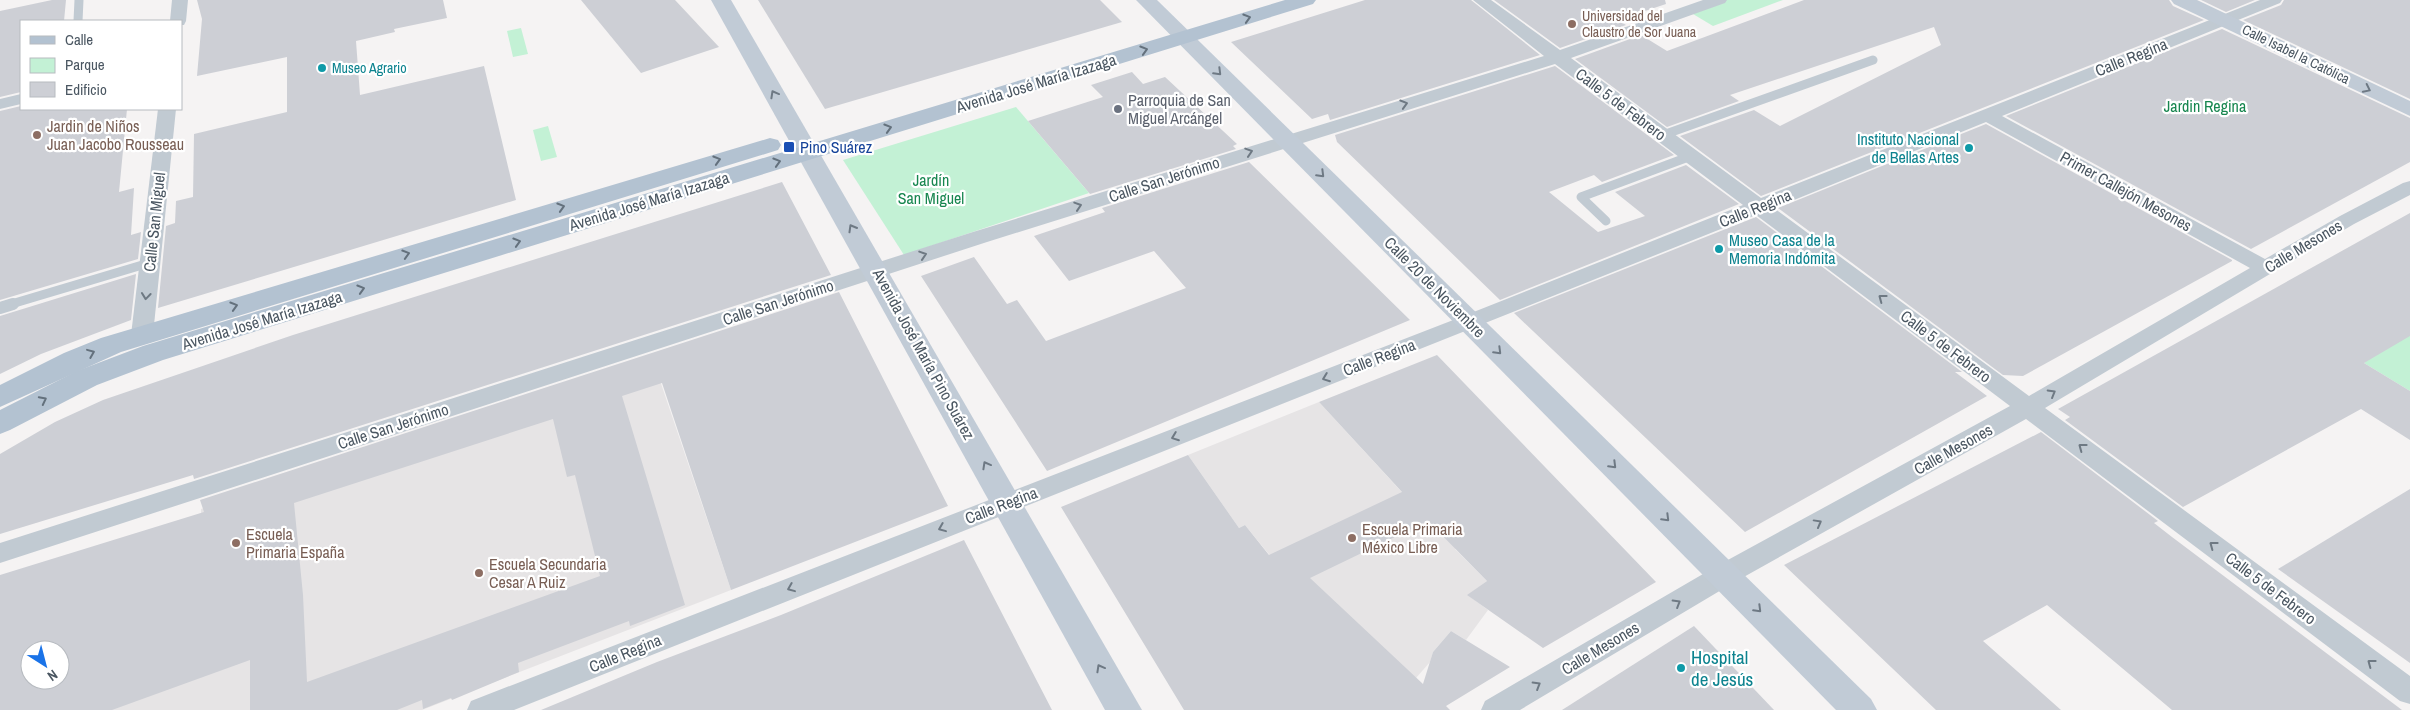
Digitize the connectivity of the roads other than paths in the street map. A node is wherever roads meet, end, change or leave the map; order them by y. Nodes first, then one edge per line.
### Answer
1 (79, 0) edge
2 (180, 0) edge
3 (721, 0) edge
4 (1146, 0) edge
5 (1252, 0) edge
6 (1306, 0) edge
7 (1481, 0) edge
8 (1719, 0) edge
9 (2181, 0) edge
10 (2274, 0) edge
11 (78, 20) edge
12 (178, 20) edge
13 (2224, 20) junction
14 (1177, 31) junction
15 (1558, 57) junction
16 (1873, 60) dead end
17 (20, 99) edge
18 (0, 104) edge
19 (2410, 109) edge
20 (168, 110) edge
21 (1987, 115) junction
22 (1663, 135) junction
23 (1286, 140) junction
24 (803, 144) junction
25 (1691, 156) junction
26 (2410, 187) edge
27 (1758, 206) junction
28 (1606, 220) dead end
29 (149, 263) junction
30 (2266, 268) junction
31 (876, 270) junction
32 (0, 308) edge
33 (1469, 322) junction
34 (142, 334) junction
35 (0, 397) edge
36 (2028, 407) junction
37 (0, 423) edge
38 (1007, 502) junction
39 (0, 553) edge
40 (1724, 575) junction
41 (2410, 692) edge
42 (481, 710) edge
43 (1124, 710) edge
44 (1495, 710) edge
45 (1860, 710) edge

1 - 11 lane
2 - 12 street
24 -> 3 main road, Avenida José María Pino Suárez
4 - 14 main road, Calle 20 de Noviembre
5 - 14 main road, Avenida José María Izazaga
14 -> 6 main road, Avenida José María Izazaga
7 - 15 street, Calle 5 de Febrero
8 - 15 street, Calle San Jerónimo
9 - 13 main road, Calle Isabel la Católica
10 - 13 street, Calle Regina
13 -> 19 main road, Calle Isabel la Católica
13 - 21 street, Calle Regina
14 -> 23 main road, Calle 20 de Noviembre
24 -> 14 main road, Avenida José María Izazaga
15 - 22 street, Calle 5 de Febrero
23 -> 15 street, Calle San Jerónimo
16 - 22 lane
17 - 18 street
20 - 29 street, Calle San Miguel
21 - 27 street, Calle Regina
21 - 30 street, Primer Callejón Mesones
22 - 25 street, Calle 5 de Febrero
31 -> 23 street, Calle San Jerónimo
23 -> 33 main road, Calle 20 de Noviembre
31 -> 24 main road, Avenida José María Pino Suárez
34 -> 24 main road, Avenida José María Izazaga
37 -> 24 main road, Avenida José María Izazaga
25 - 27 street, Calle 5 de Febrero
25 - 28 lane
26 - 30 street, Calle Mesones
27 - 33 street, Calle Regina
36 -> 27 street, Calle 5 de Febrero
29 - 32 lane
29 -> 34 street, Calle San Miguel
36 -> 30 street, Calle Mesones
38 -> 31 main road, Avenida José María Pino Suárez
31 - 39 street, Calle San Jerónimo
33 -> 38 street, Calle Regina
33 -> 40 main road, Calle 20 de Noviembre
35 -> 34 main road, Avenida José María Izazaga
40 -> 36 street, Calle Mesones
41 -> 36 street, Calle 5 de Febrero
38 -> 42 street, Calle Regina
43 -> 38 main road, Avenida José María Pino Suárez
44 -> 40 street, Calle Mesones
40 -> 45 main road, Calle 20 de Noviembre

